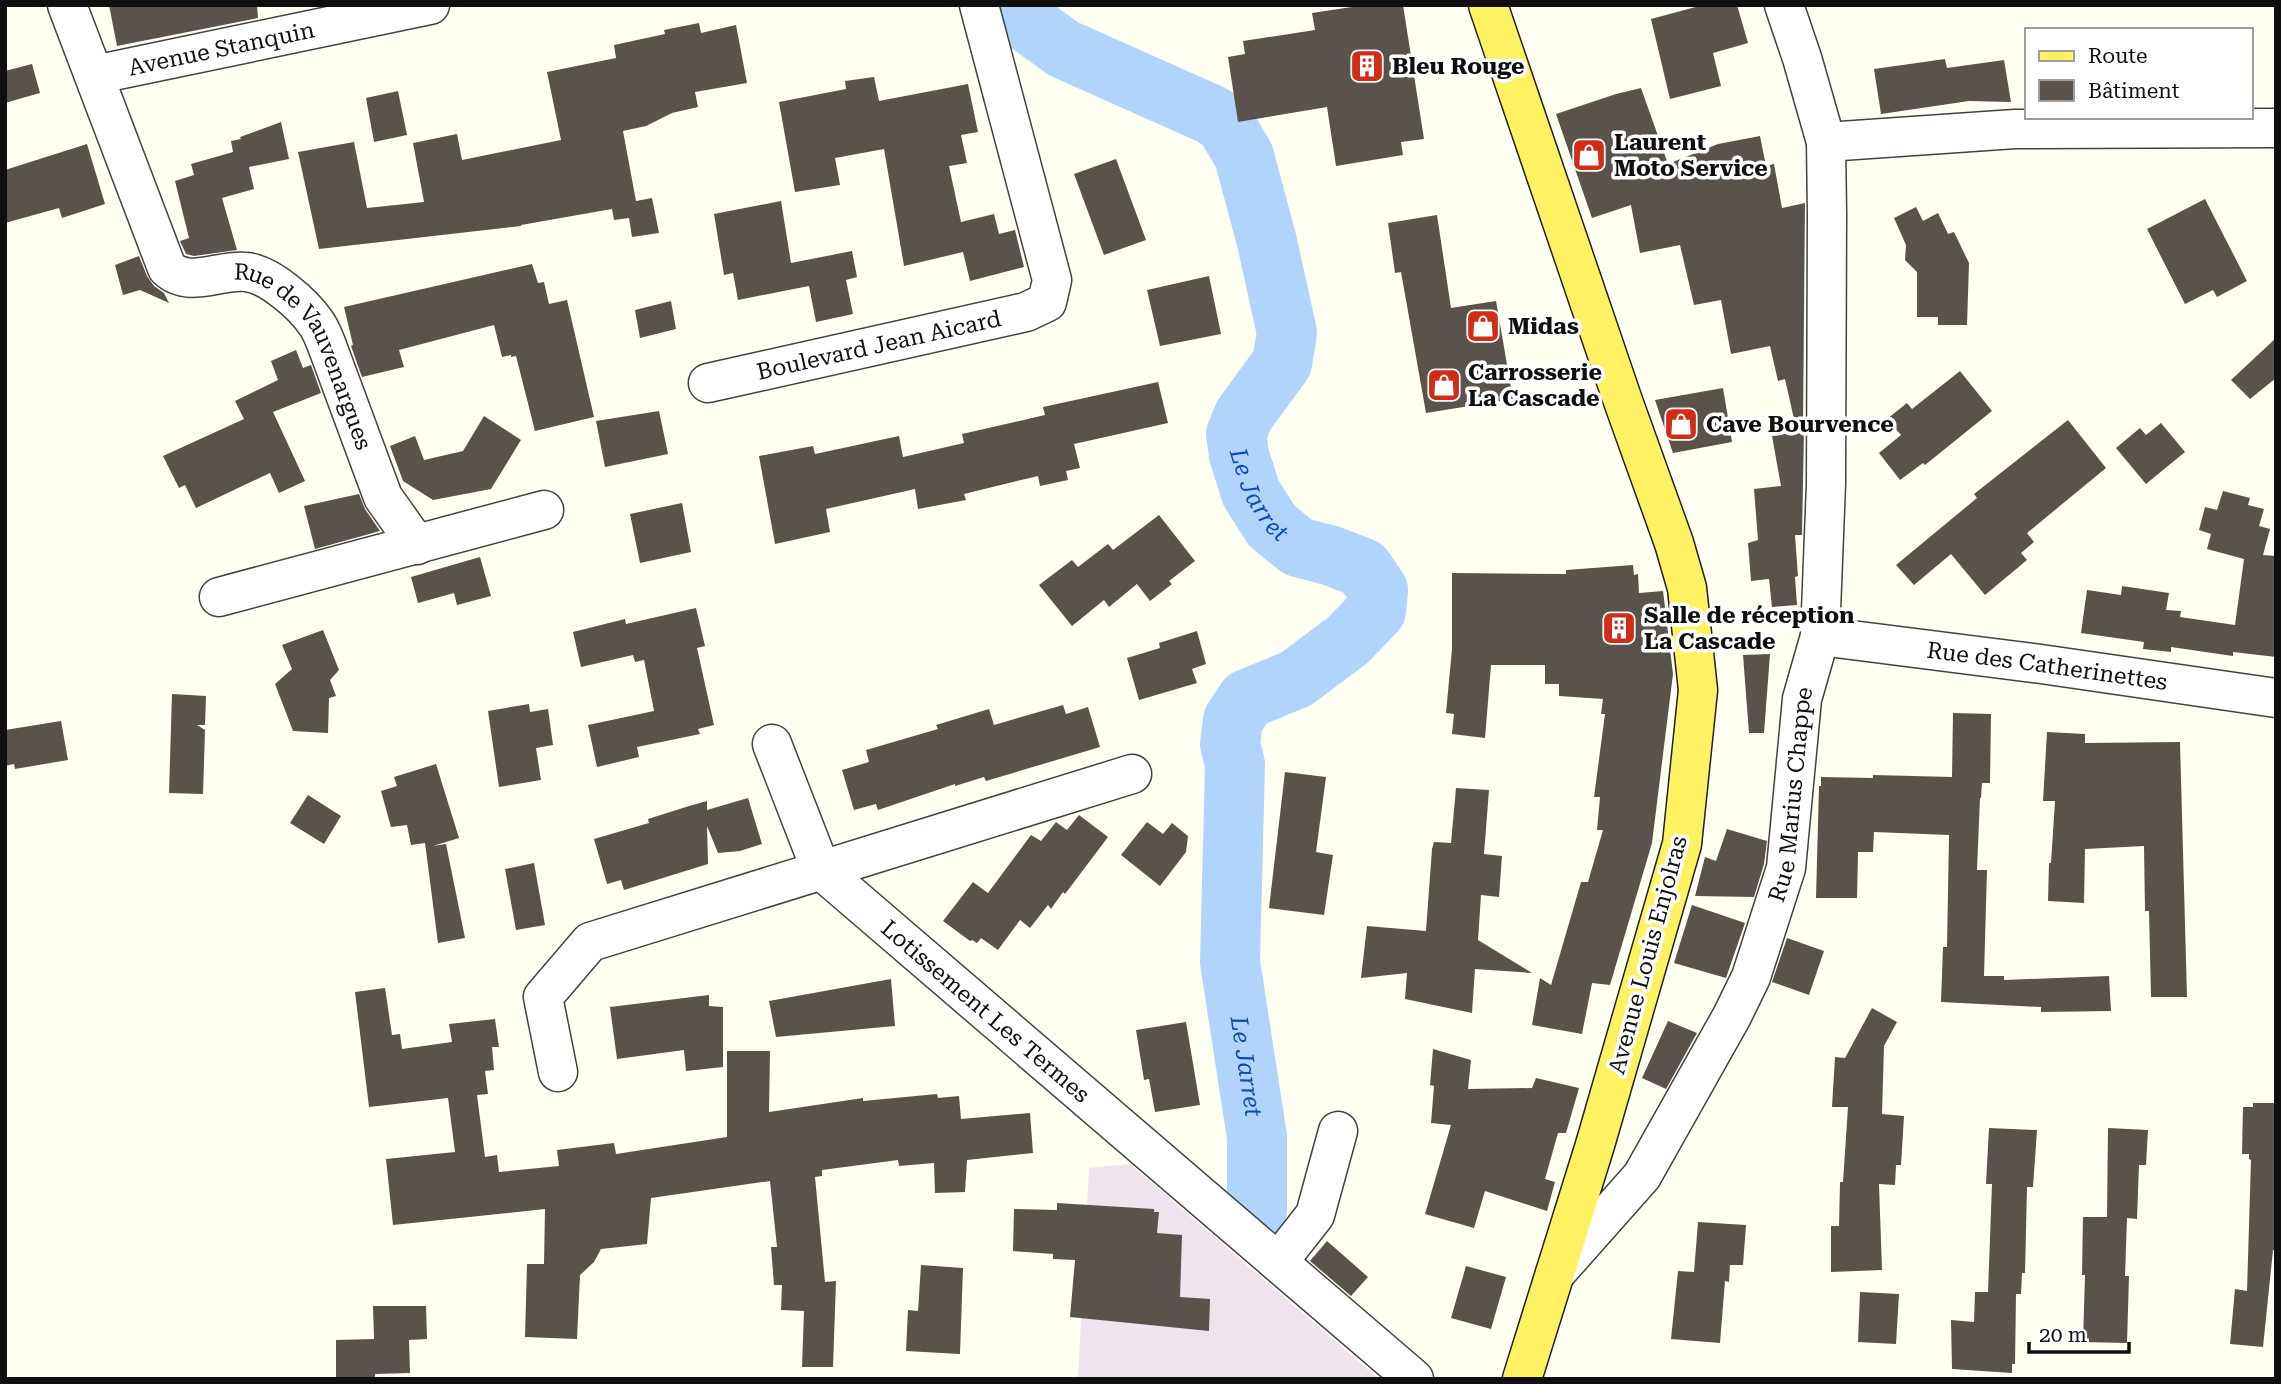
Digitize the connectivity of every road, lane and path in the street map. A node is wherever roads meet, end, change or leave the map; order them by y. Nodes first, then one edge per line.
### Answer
1 (66, 5) edge
2 (430, 5) edge
3 (979, 5) edge
4 (1488, 5) edge
5 (1784, 5) edge
6 (94, 75) junction
7 (2276, 128) edge
8 (1826, 142) junction
9 (708, 383) dead end
10 (544, 510) dead end
11 (417, 545) junction
12 (219, 597) dead end
13 (1820, 636) junction
14 (2276, 698) edge
15 (772, 744) dead end
16 (1132, 774) dead end
17 (821, 870) junction
18 (558, 1072) dead end
19 (1338, 1131) dead end
20 (1278, 1262) junction
21 (1555, 1274) junction
22 (1414, 1379) edge
23 (1522, 1379) edge

1 - 6 street, Rue de Vauvenargues
2 - 6 street, Avenue Stanquin
3 - 9 street, Boulevard Jean Aicard
4 - 21 main road, Avenue Louis Enjolras
5 - 8 street, Rue Marius Chappe
6 - 11 street, Rue de Vauvenargues
7 - 8 street
8 - 13 street, Rue Marius Chappe
10 - 11 street
11 - 12 street
13 - 14 street, Rue des Catherinettes
13 - 21 street, Rue Marius Chappe
15 - 17 street, Lotissement Les Termes
16 - 17 street
17 - 18 street
17 - 20 street, Lotissement Les Termes
19 - 20 street
20 - 22 street, Lotissement Les Termes
21 - 23 main road, Avenue Louis Enjolras

